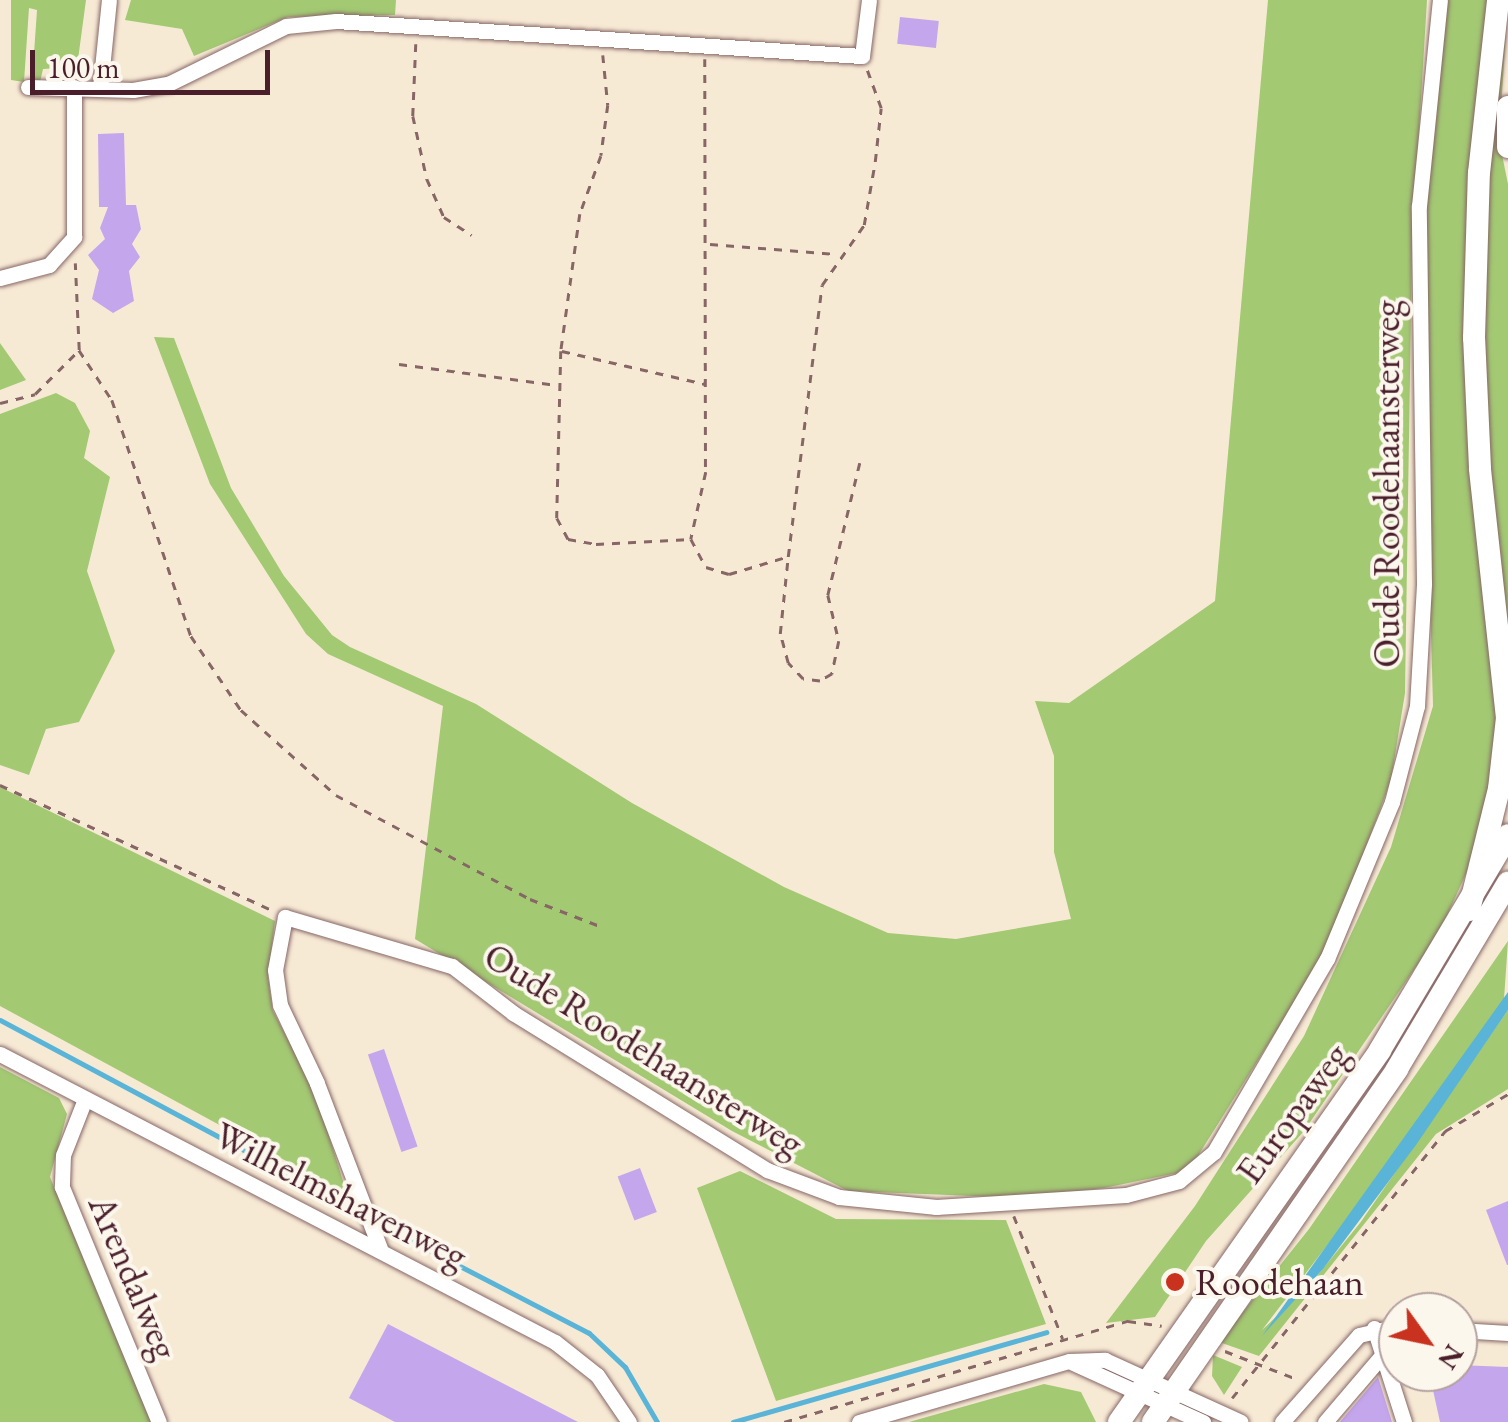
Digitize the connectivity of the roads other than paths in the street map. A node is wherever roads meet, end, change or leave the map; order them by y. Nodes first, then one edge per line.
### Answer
1 (110, 0) edge
2 (869, 0) edge
3 (1440, 0) edge
4 (1498, 0) edge
5 (28, 86) dead end
6 (74, 88) junction
7 (100, 88) junction
8 (1508, 107) edge
9 (1508, 147) edge
10 (0, 278) edge
11 (1508, 835) edge
12 (1508, 883) edge
13 (1508, 906) edge
14 (1469, 910) junction
15 (1461, 964) junction
16 (0, 1054) edge
17 (85, 1098) junction
18 (380, 1251) junction
19 (1374, 1328) junction
20 (1378, 1328) edge
21 (1478, 1331) edge
22 (1508, 1333) edge
23 (1378, 1340) edge
24 (1378, 1360) edge
25 (1143, 1385) junction
26 (1395, 1392) edge
27 (1164, 1405) edge
28 (160, 1422) edge
29 (628, 1422) edge
30 (860, 1422) edge
31 (1119, 1422) edge
32 (1203, 1422) edge
33 (1241, 1422) edge
34 (1282, 1422) edge
35 (1325, 1422) edge
36 (1404, 1422) edge

1 - 7 street
2 - 7 street
3 - 18 street, Oude Roodehaansterweg
4 - 14 highway
5 - 6 street
6 - 7 street
6 - 10 street
8 - 9 highway
11 - 14 highway, Europaweg
12 - 15 highway, Europaweg
13 - 15 highway
14 - 25 highway, Europaweg
15 - 27 highway, Europaweg
16 - 17 street, Wilhelmshavenweg
17 - 18 street, Wilhelmshavenweg
17 - 28 street, Arendalweg
18 - 29 street, Wilhelmshavenweg
19 - 20 street
19 - 23 street
19 - 34 street
21 - 22 street
24 - 35 street
25 - 27 street
25 - 30 street
25 - 31 highway, Europaweg
26 - 36 street
27 - 32 street
27 - 33 street

